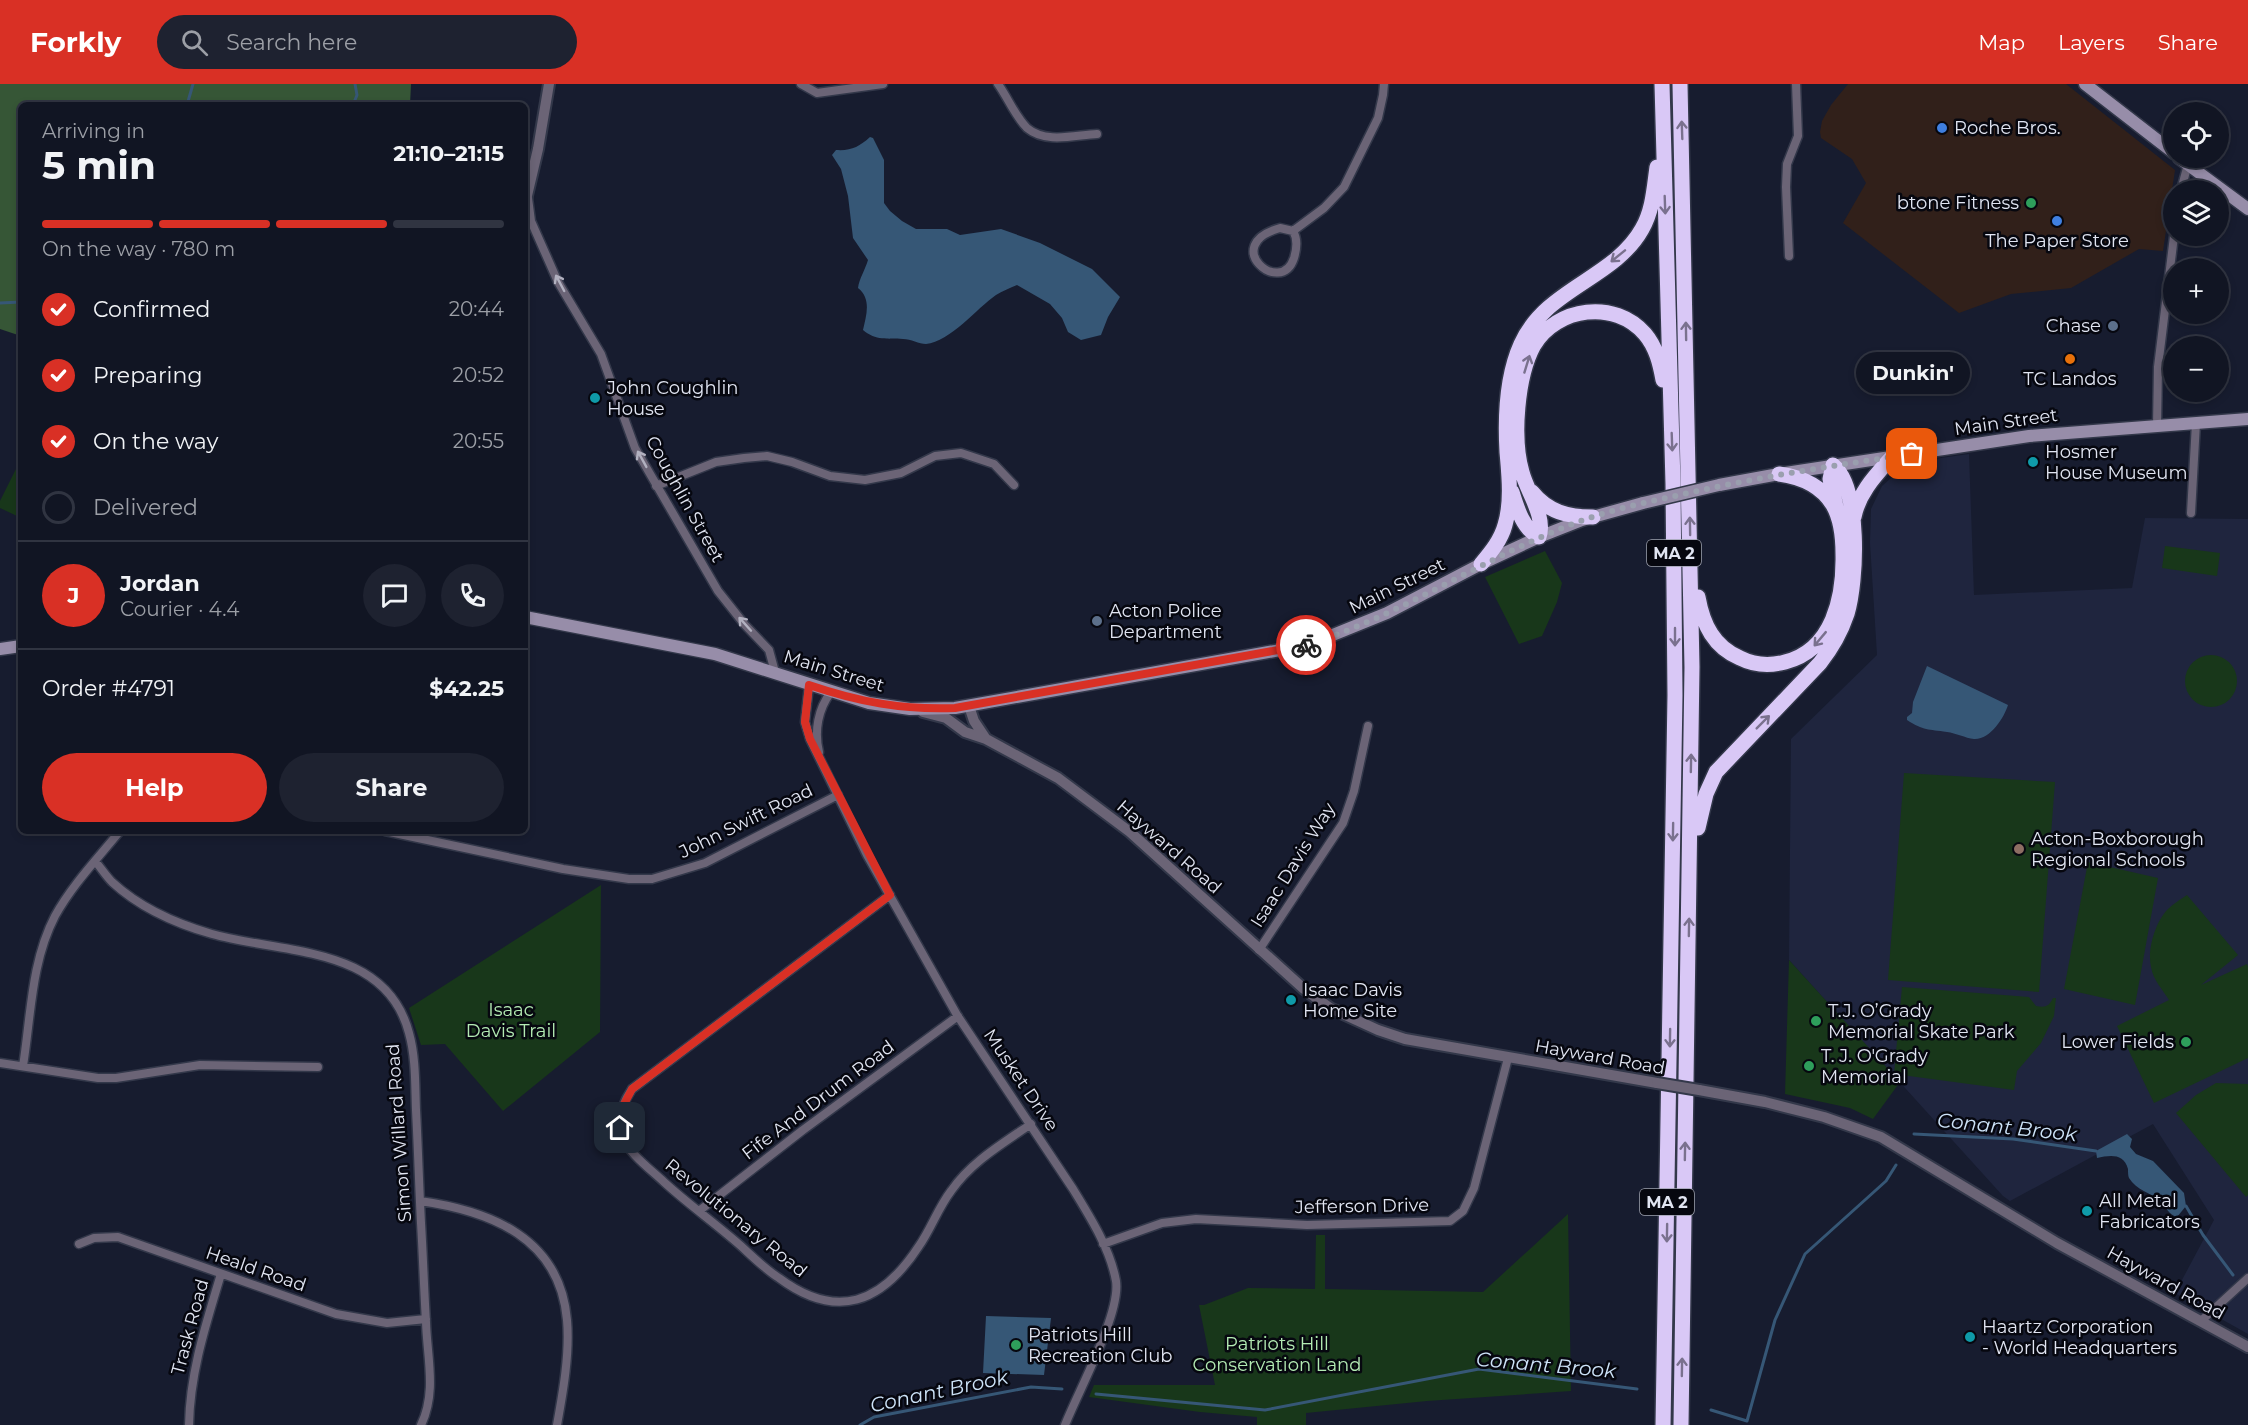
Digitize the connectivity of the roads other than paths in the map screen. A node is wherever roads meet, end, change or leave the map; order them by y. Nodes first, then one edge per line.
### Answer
1 (549, 84) edge
2 (801, 84) edge
3 (883, 84) edge
4 (998, 84) edge
5 (1384, 84) edge
6 (1662, 84) edge
7 (1680, 84) edge
8 (1796, 84) edge
9 (2085, 84) edge
10 (1663, 125) junction
11 (1097, 134) dead end
12 (2163, 144) edge
13 (2193, 168) edge
14 (528, 191) edge
15 (528, 209) edge
16 (2248, 209) edge
17 (1293, 231) junction
18 (2173, 246) edge
19 (1789, 256) dead end
20 (1671, 417) junction
21 (2248, 419) edge
22 (2196, 423) junction
23 (2157, 426) junction
24 (1892, 457) junction
25 (1508, 465) junction
26 (1833, 465) junction
27 (1779, 474) junction
28 (1526, 483) junction
29 (1014, 485) dead end
30 (656, 486) junction
31 (2191, 513) dead end
32 (1838, 516) junction
33 (1593, 517) junction
34 (1853, 532) junction
35 (1539, 537) junction
36 (1691, 554) junction
37 (1481, 564) junction
38 (528, 618) edge
39 (18, 646) edge
40 (0, 649) edge
41 (775, 672) junction
42 (809, 685) junction
43 (831, 692) junction
44 (969, 706) junction
45 (910, 708) junction
46 (955, 708) junction
47 (960, 726) junction
48 (1368, 726) dead end
49 (986, 739) junction
50 (822, 764) junction
51 (838, 795) junction
52 (118, 834) edge
53 (400, 834) edge
54 (95, 861) junction
55 (1690, 863) junction
56 (890, 895) junction
57 (1259, 950) junction
58 (958, 1016) junction
59 (1508, 1058) junction
60 (0, 1063) edge
61 (23, 1066) junction
62 (318, 1067) dead end
63 (1031, 1124) junction
64 (420, 1201) junction
65 (699, 1211) junction
66 (1103, 1244) junction
67 (79, 1245) dead end
68 (221, 1274) junction
69 (2248, 1278) edge
70 (426, 1319) junction
71 (2201, 1321) junction
72 (2248, 1347) edge
73 (189, 1425) edge
74 (421, 1425) edge
75 (557, 1425) edge
76 (1065, 1425) edge
77 (1663, 1425) edge
78 (1681, 1425) edge

1 - 14 street
2 - 3 street
4 - 11 street
5 - 17 street
6 - 10 highway, MA 2
36 -> 7 highway, MA 2
8 - 19 street
9 - 12 main road
10 -> 20 highway, MA 2
10 -> 25 highway
13 - 16 main road
30 -> 15 street, Coughlin Street
17 - 17 street
18 - 23 street
28 -> 20 highway
20 -> 77 highway, MA 2
21 - 22 main road, Main Street
22 - 23 main road, Main Street
22 - 31 street
23 - 24 main road, Main Street
24 - 26 main road, Main Street
24 - 34 highway
25 - 35 highway
25 - 37 highway
26 - 27 main road, Main Street
26 - 32 highway
26 - 34 highway
27 - 32 highway
27 - 33 main road, Main Street, bridge
28 - 33 highway
28 - 35 highway
29 - 30 street
41 -> 30 street, Coughlin Street
32 -> 36 highway
33 - 35 main road, Main Street
55 -> 34 highway
35 - 37 main road, Main Street
55 -> 36 highway, MA 2
37 - 44 main road, Main Street
38 - 41 main road, Main Street
39 - 40 main road
41 - 42 main road, Main Street
42 - 43 main road, Main Street
42 - 50 street, Musket Drive
43 - 45 main road, Main Street
43 - 50 street, Musket Drive
44 - 46 main road, Main Street
44 - 49 street
45 - 46 main road, Main Street
45 - 47 street, Hayward Road
46 - 47 street
47 - 49 street, Hayward Road
48 - 57 street, Isaac Davis Way
49 - 57 street, Hayward Road
50 - 51 street, Musket Drive
51 - 53 street, John Swift Road
51 - 56 street, Musket Drive
52 - 54 street
54 - 61 street
54 - 64 street, Simon Willard Road
78 -> 55 highway, MA 2
56 - 58 street, Musket Drive
56 - 65 street, Revolutionary Road
57 - 59 street, Hayward Road
58 - 63 street, Musket Drive
58 - 65 street, Fife And Drum Road
59 - 66 street, Jefferson Drive
59 - 71 street, Hayward Road, bridge
60 - 61 street
61 - 62 street
63 - 65 street, Revolutionary Road
63 - 66 street, Musket Drive
64 - 70 street, Simon Willard Road
64 - 75 street
66 - 76 street, Musket Drive
67 - 68 street, Heald Road
68 - 70 street, Heald Road
68 - 73 street, Trask Road
69 - 71 street
70 - 74 street, Simon Willard Road
71 - 72 street, Hayward Road

